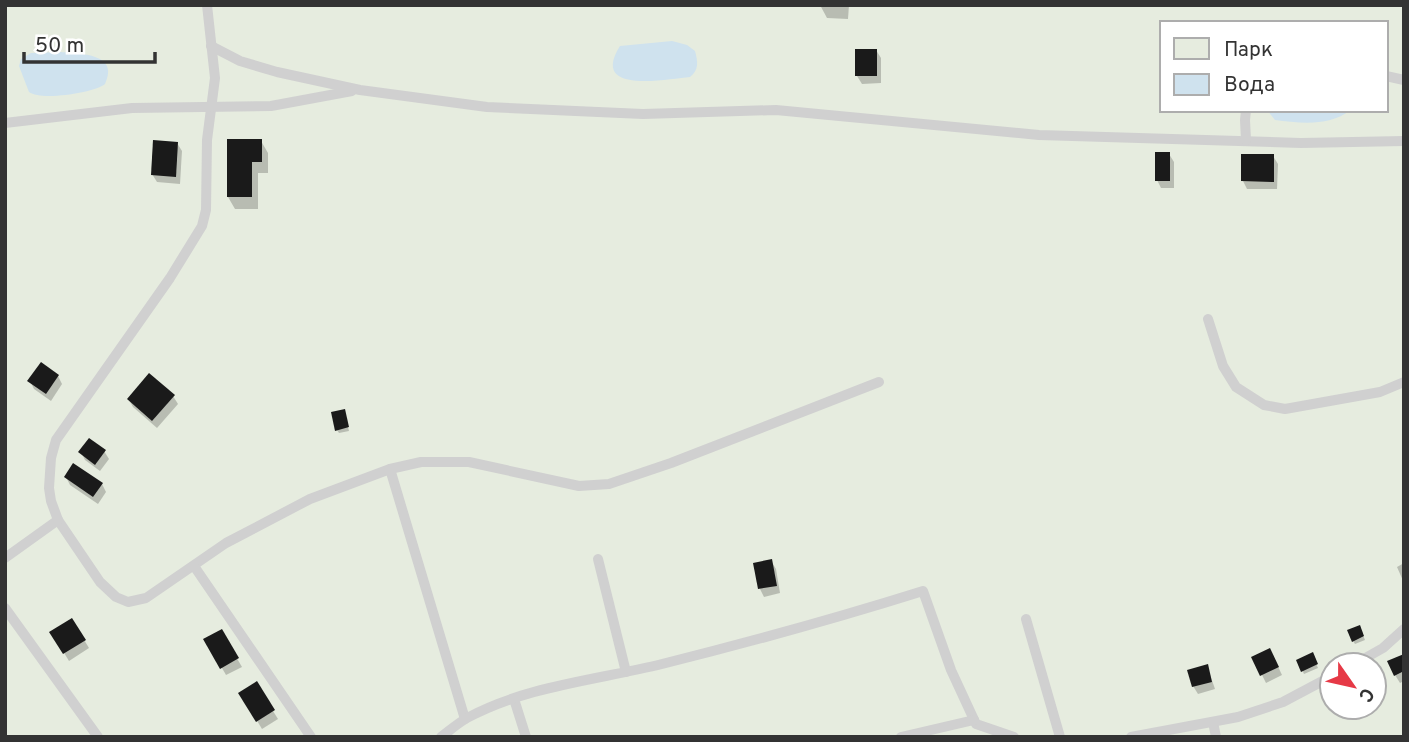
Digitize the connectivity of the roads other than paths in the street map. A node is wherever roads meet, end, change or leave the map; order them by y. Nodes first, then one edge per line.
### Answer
1 (207, 5) edge
2 (211, 46) junction
3 (360, 90) junction
4 (211, 108) junction
5 (1246, 112) edge
6 (5, 123) edge
7 (1247, 140) junction
8 (1404, 141) edge
9 (1208, 319) dead end
10 (879, 382) dead end
11 (1404, 382) edge
12 (390, 469) junction
13 (58, 520) junction
14 (5, 558) edge
15 (598, 559) dead end
16 (194, 566) junction
17 (5, 608) edge
18 (1026, 619) dead end
19 (1404, 629) edge
20 (1378, 651) edge
21 (626, 672) junction
22 (1318, 683) edge
23 (514, 699) junction
24 (465, 719) junction
25 (974, 720) junction
26 (1213, 722) junction
27 (98, 737) edge
28 (311, 737) edge
29 (441, 737) edge
30 (526, 737) edge
31 (901, 737) edge
32 (1014, 737) edge
33 (1060, 737) edge
34 (1131, 737) edge
35 (1216, 737) edge

1 - 2 lane
2 - 3 lane
2 - 4 lane
3 - 4 lane
3 - 7 lane
4 - 6 lane
4 - 13 lane
5 - 7 lane
7 - 8 lane
9 - 11 lane
10 - 12 lane
12 - 16 lane
12 - 24 lane
13 - 14 lane
13 - 16 lane
15 - 21 lane
16 - 28 lane
17 - 27 lane
18 - 33 lane
19 - 20 lane
21 - 23 lane
21 - 25 lane
22 - 26 lane
23 - 24 lane
23 - 30 lane
24 - 29 lane
25 - 31 lane
25 - 32 lane
26 - 34 lane
26 - 35 lane

